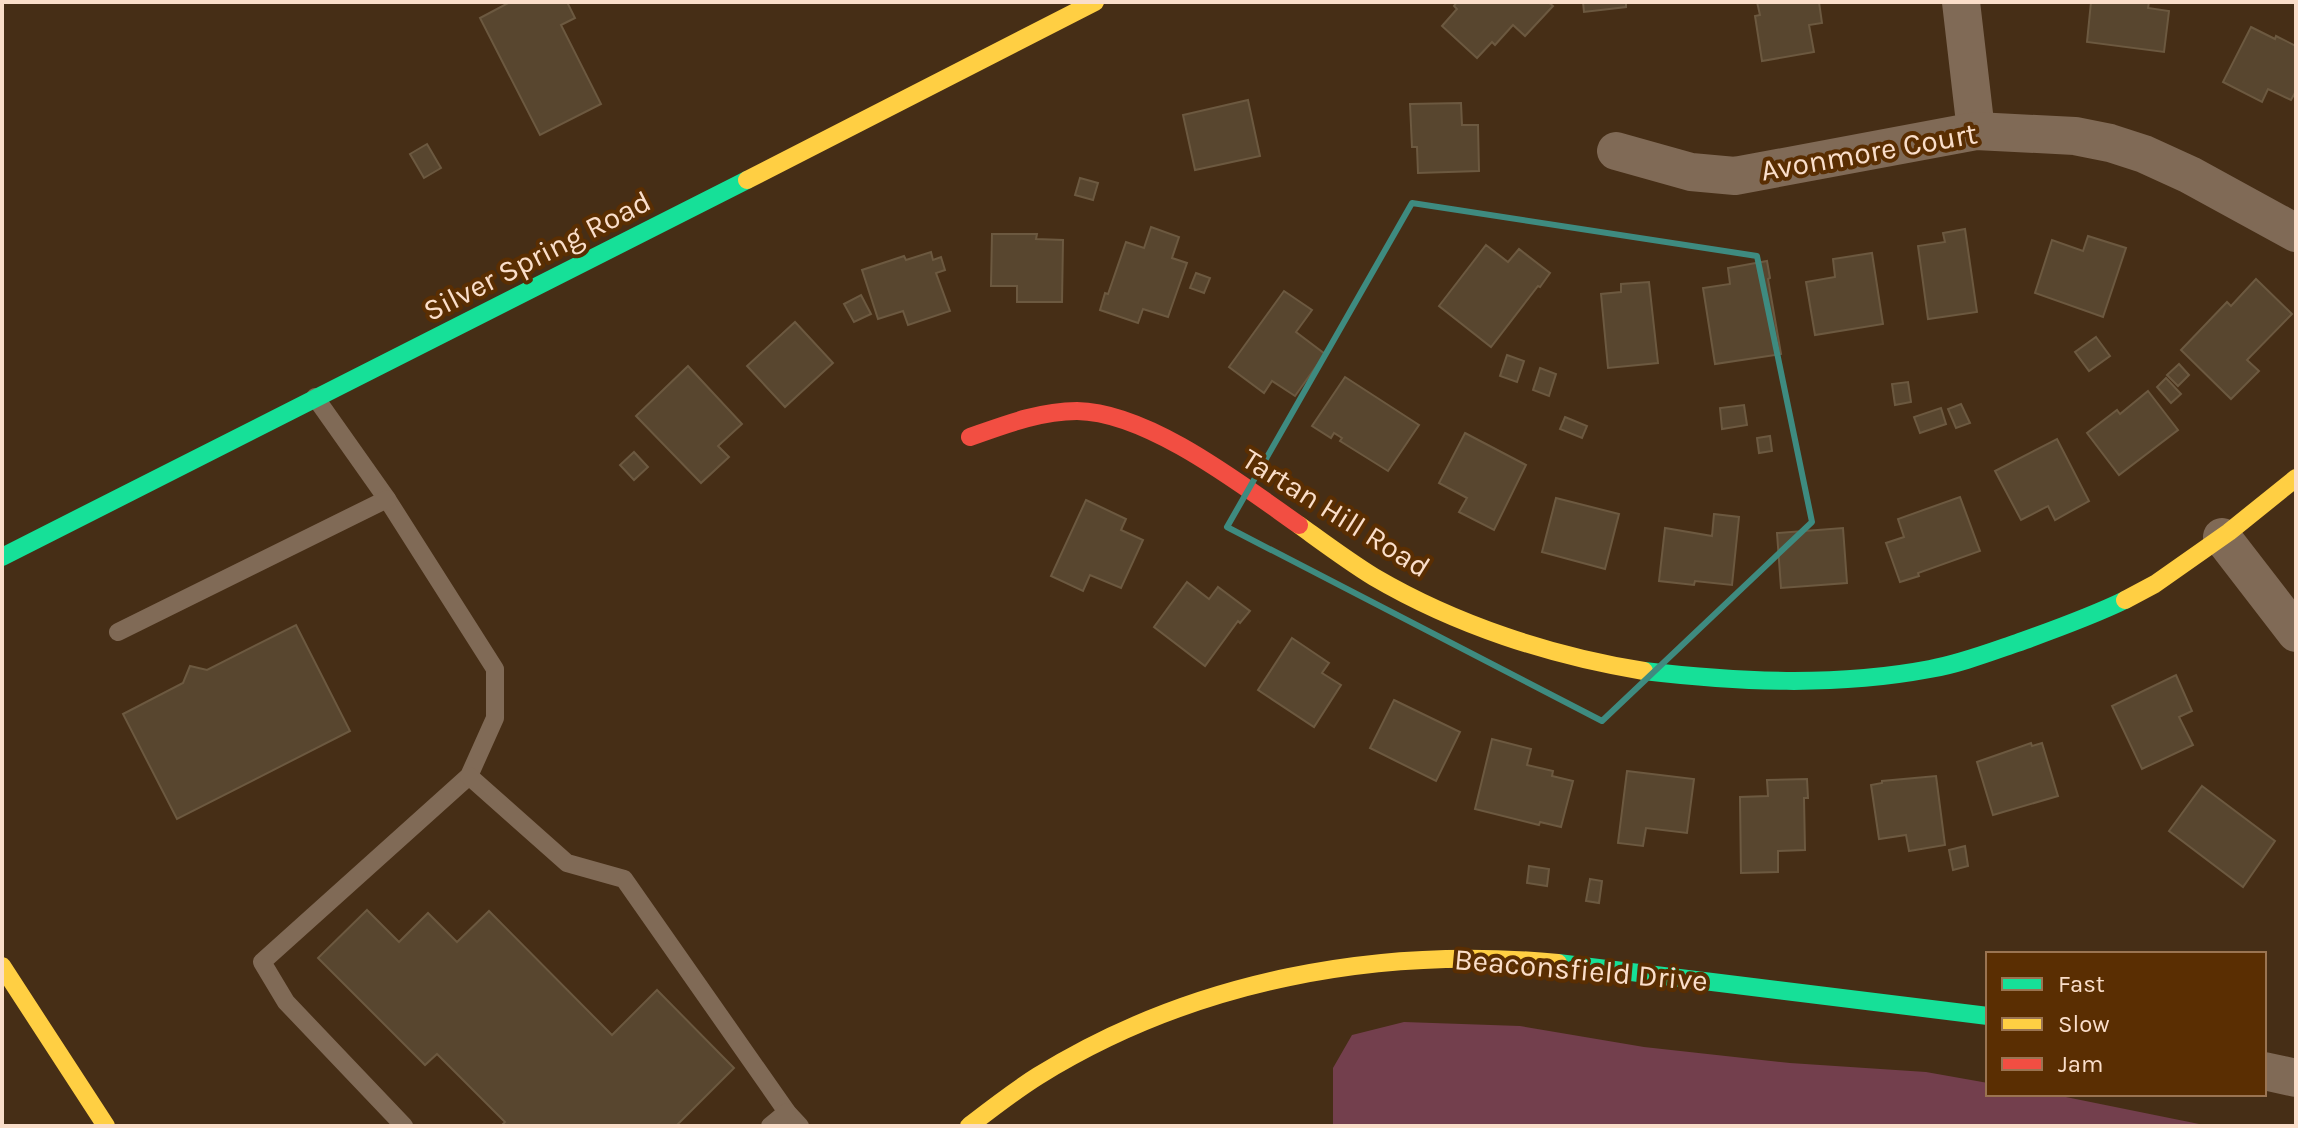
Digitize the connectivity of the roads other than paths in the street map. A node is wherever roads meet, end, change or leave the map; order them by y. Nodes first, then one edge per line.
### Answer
1 (1095, 2) edge
2 (1961, 2) edge
3 (1976, 131) junction
4 (1616, 151) dead end
5 (2296, 233) edge
6 (315, 397) junction
7 (970, 437) dead end
8 (2296, 478) edge
9 (387, 499) junction
10 (2222, 537) junction
11 (2, 557) edge
12 (118, 632) dead end
13 (2296, 633) edge
14 (469, 776) junction
15 (2, 966) edge
16 (1986, 1016) edge
17 (2266, 1071) edge
18 (2296, 1078) edge
19 (787, 1112) junction
20 (106, 1126) edge
21 (404, 1126) edge
22 (770, 1126) edge
23 (800, 1126) edge
24 (969, 1126) edge

1 - 6 street, Silver Spring Road
2 - 3 street
3 - 4 street, Avonmore Court
3 - 5 street, Avonmore Court
6 - 9 lane
6 - 11 street, Silver Spring Road
7 - 10 street, Tartan Hill Road
8 - 10 street, Tartan Hill Road
9 - 12 lane
9 - 14 lane
10 - 13 street
14 - 19 lane
14 - 21 lane
15 - 20 street
16 - 24 street, Beaconsfield Drive
17 - 18 street
19 - 22 lane
19 - 23 lane

